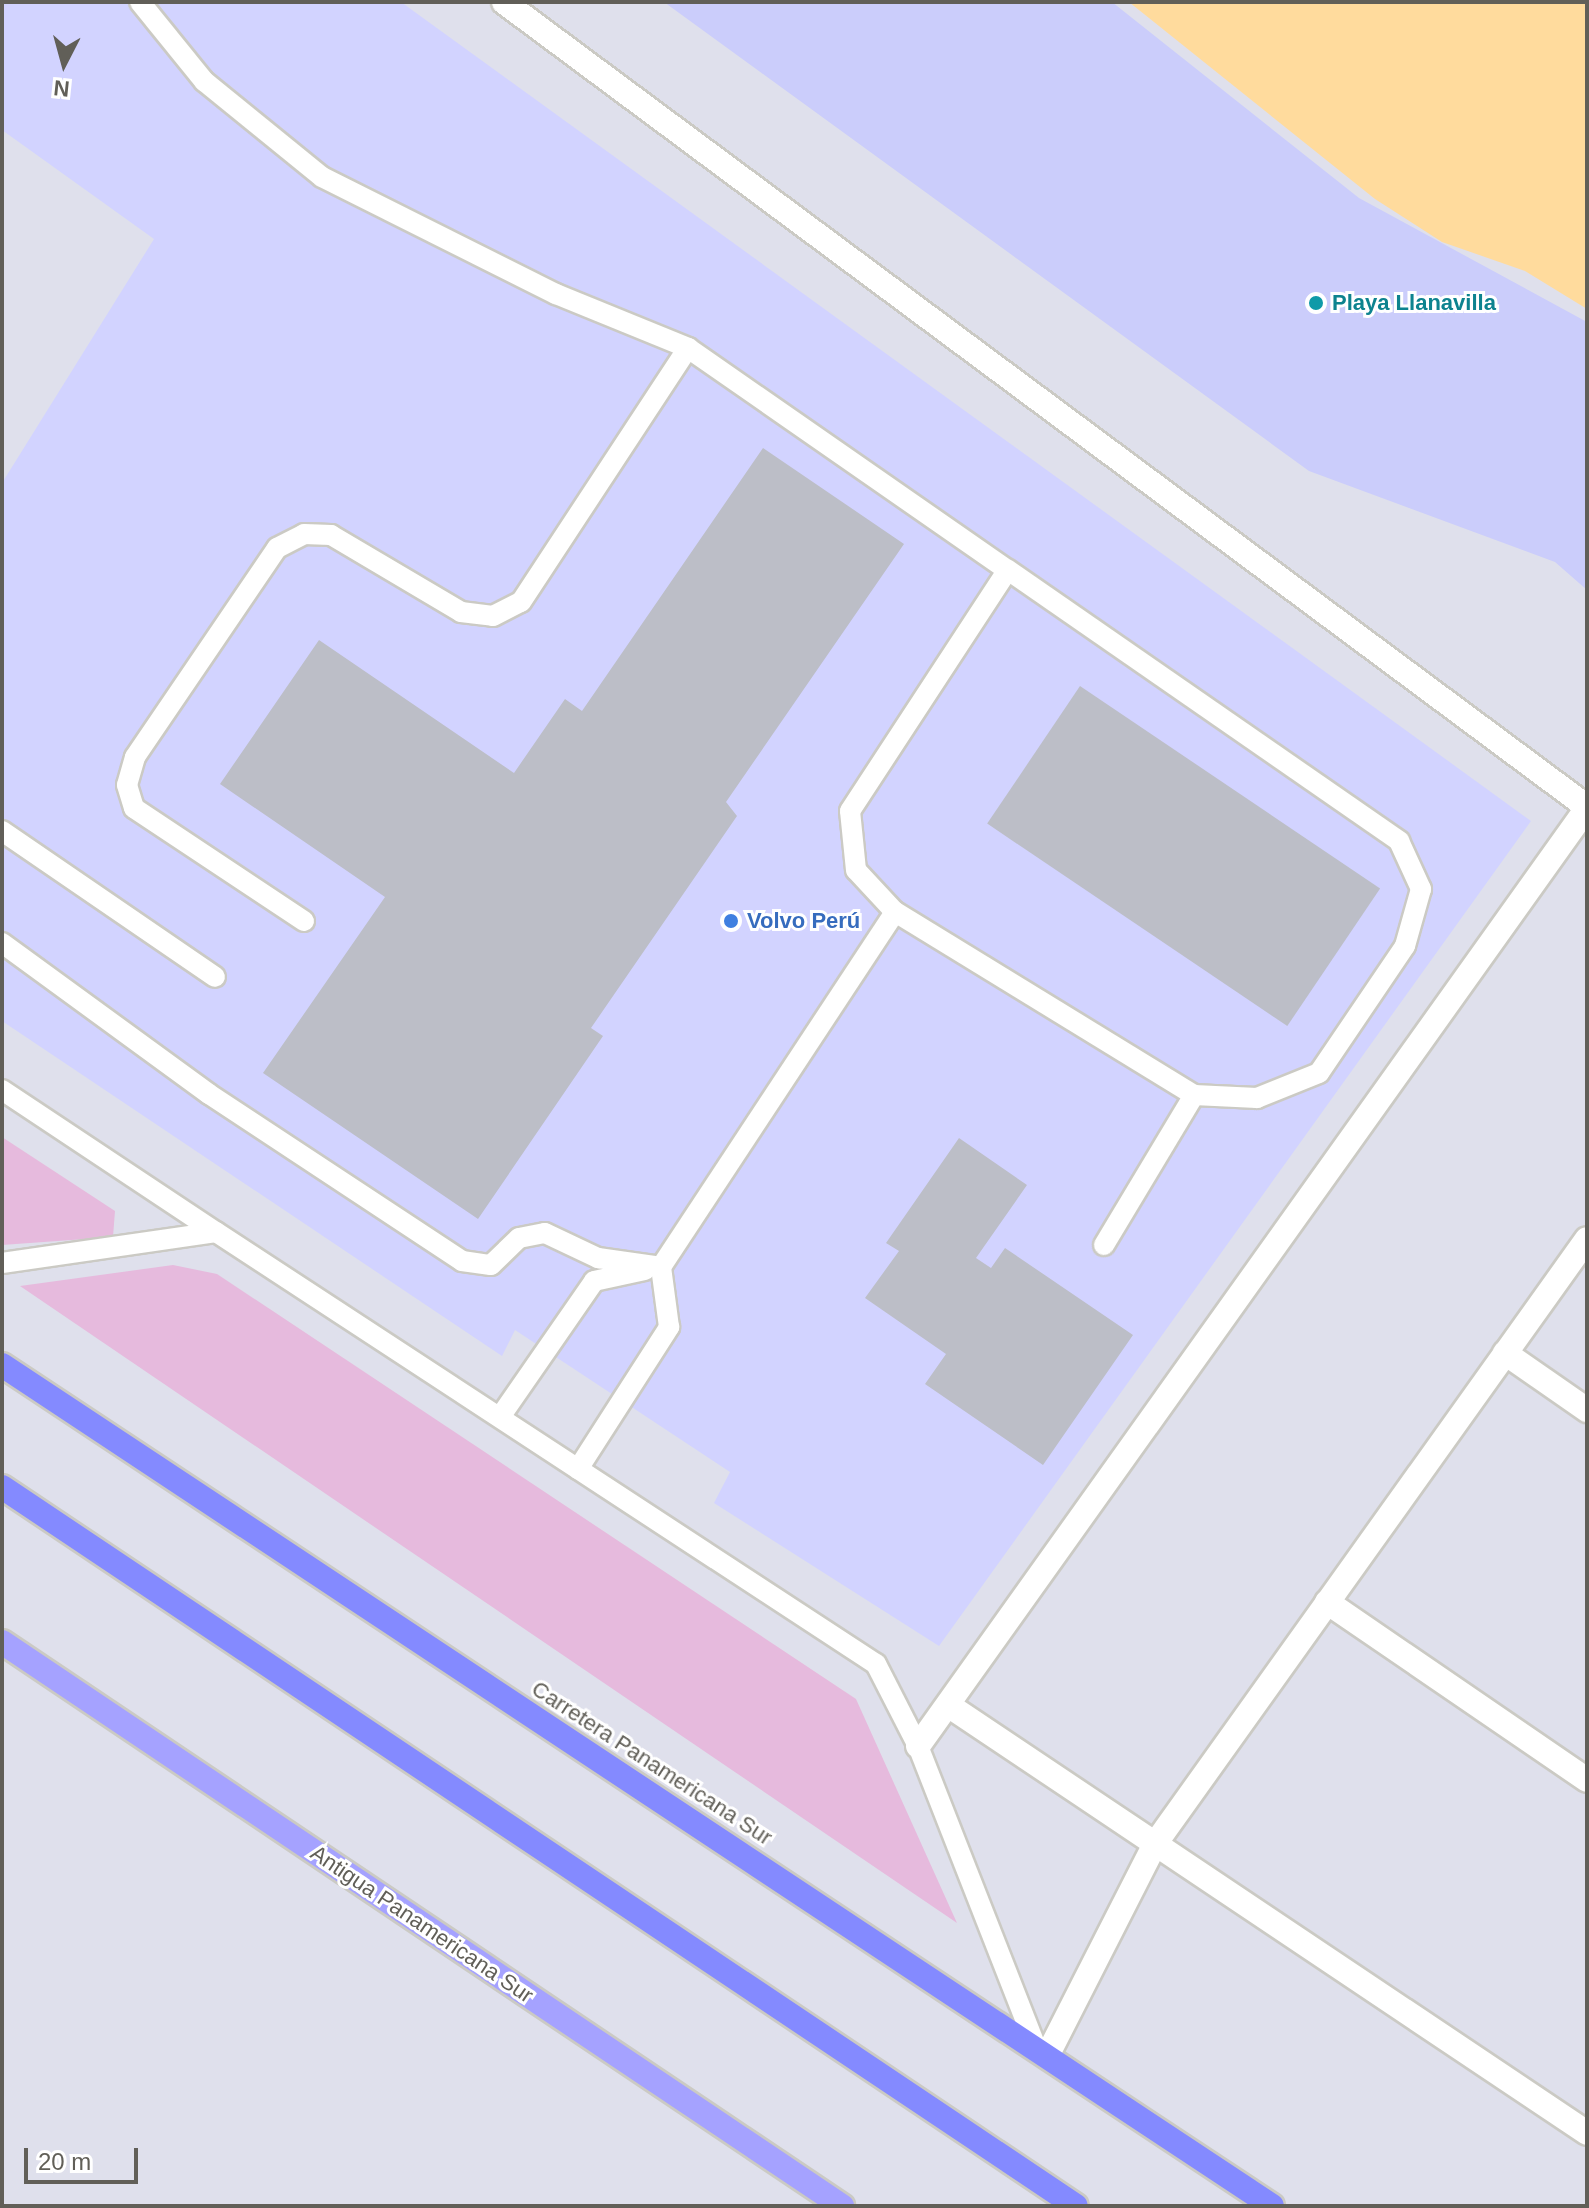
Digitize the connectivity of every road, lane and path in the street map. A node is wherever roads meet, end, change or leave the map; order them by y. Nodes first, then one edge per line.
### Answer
1 (140, 2) edge
2 (504, 2) edge
3 (688, 348) junction
4 (1008, 570) junction
5 (1587, 807) edge
6 (3, 830) edge
7 (895, 912) junction
8 (304, 921) dead end
9 (2, 943) edge
10 (215, 977) dead end
11 (2, 1090) edge
12 (1194, 1095) junction
13 (216, 1232) junction
14 (1587, 1239) edge
15 (1104, 1245) dead end
16 (2, 1263) edge
17 (661, 1267) junction
18 (1505, 1353) junction
19 (2, 1365) edge
20 (1587, 1410) edge
21 (500, 1417) junction
22 (578, 1469) junction
23 (2, 1487) edge
24 (1327, 1602) junction
25 (2, 1642) edge
26 (948, 1705) junction
27 (918, 1746) junction
28 (1587, 1780) edge
29 (1155, 1844) junction
30 (1041, 2049) junction
31 (1587, 2133) edge
32 (842, 2206) edge
33 (1076, 2206) edge
34 (1272, 2206) edge

1 - 3 lane
2 - 5 street
3 - 4 lane
3 - 8 lane
4 - 7 lane
4 - 12 lane
5 - 26 street
6 - 10 lane
7 - 12 lane
7 - 17 lane
9 - 17 lane
11 - 13 lane
12 - 15 lane
13 - 16 lane
13 - 21 lane
14 - 18 street
17 - 21 lane
17 - 22 lane
18 - 20 street
18 - 24 street
19 - 30 highway, Carretera Panamericana Sur
21 - 22 lane
22 - 27 lane
23 - 33 highway
24 - 28 street
24 - 29 street
25 - 32 main road, Antigua Panamericana Sur
26 - 27 street
26 - 29 street
27 - 30 lane
29 - 30 street
29 - 31 street
30 - 34 highway, Carretera Panamericana Sur

